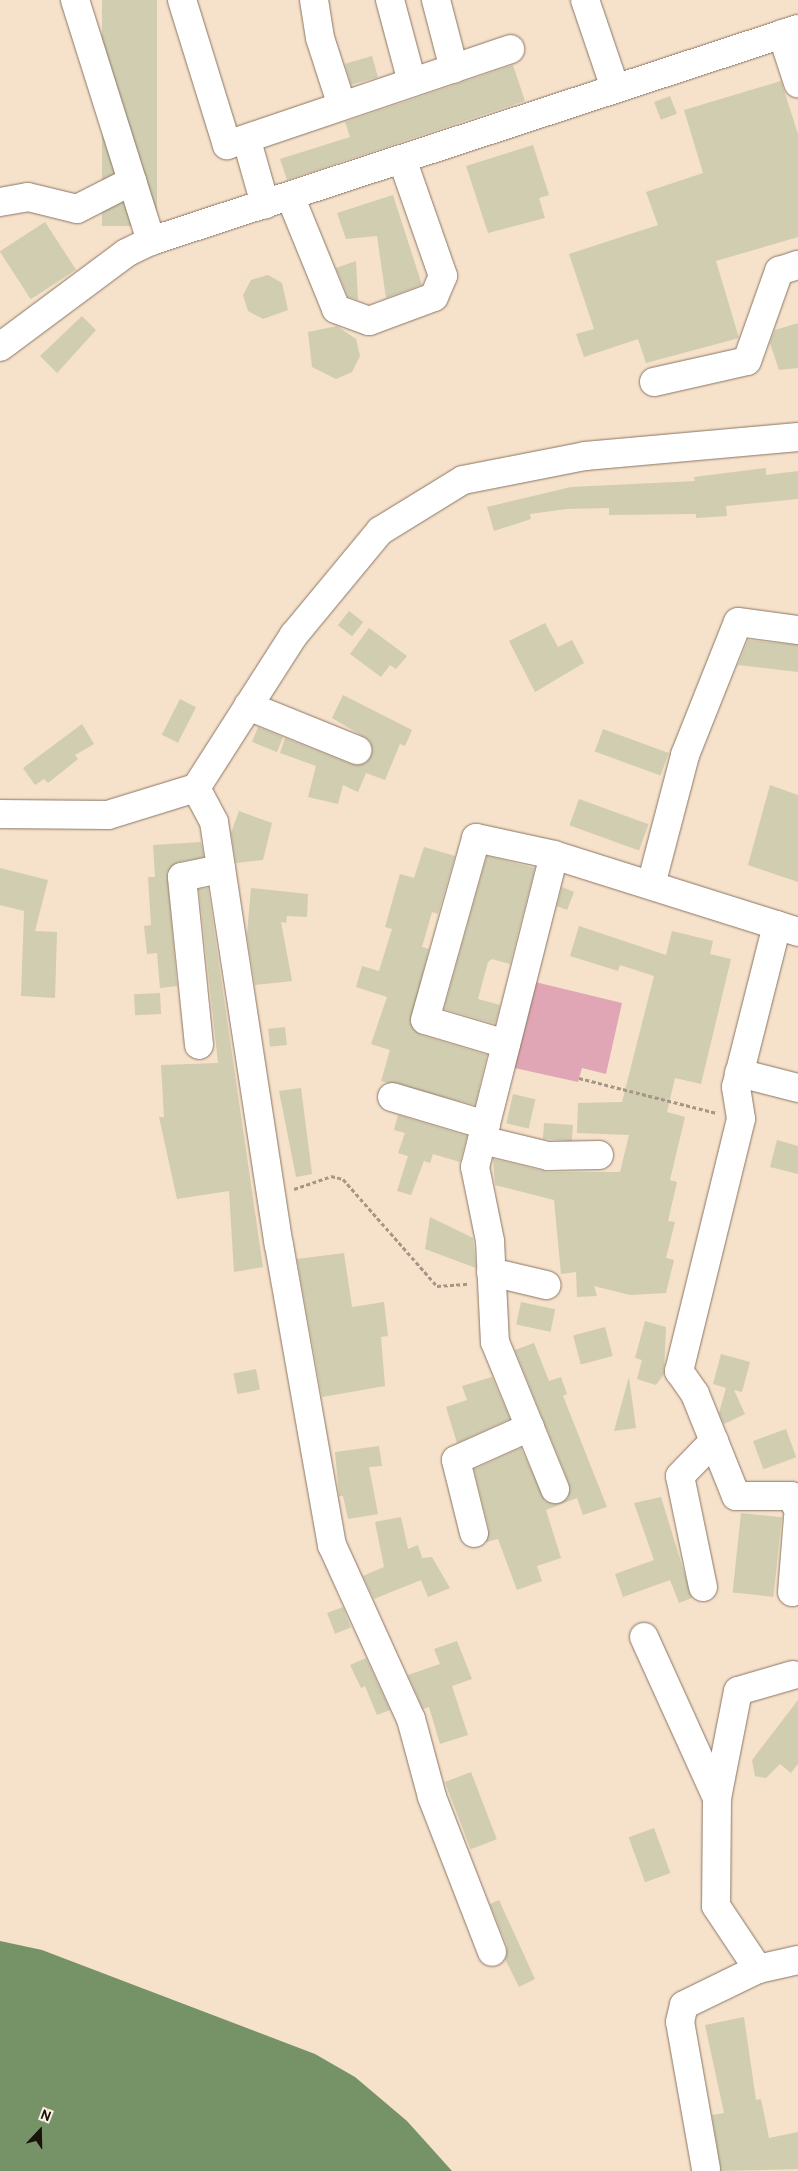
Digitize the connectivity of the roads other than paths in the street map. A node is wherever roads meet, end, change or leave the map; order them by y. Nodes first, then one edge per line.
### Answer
1 (75, 0) edge
2 (182, 0) edge
3 (314, 0) edge
4 (390, 0) edge
5 (436, 0) edge
6 (585, 0) edge
7 (790, 32) edge
8 (510, 49) dead end
9 (454, 69) junction
10 (412, 82) junction
11 (798, 83) edge
12 (615, 88) junction
13 (342, 106) junction
14 (248, 140) junction
15 (402, 159) junction
16 (132, 181) junction
17 (278, 200) junction
18 (0, 202) edge
19 (151, 241) junction
20 (798, 265) edge
21 (0, 347) edge
22 (654, 382) dead end
23 (798, 438) edge
24 (798, 630) edge
25 (248, 706) junction
26 (357, 750) dead end
27 (196, 788) junction
28 (0, 814) edge
29 (554, 855) junction
30 (221, 869) junction
31 (650, 885) junction
32 (787, 929) edge
33 (199, 1044) dead end
34 (506, 1044) junction
35 (739, 1073) junction
36 (798, 1088) edge
37 (392, 1097) dead end
38 (484, 1132) junction
39 (599, 1155) dead end
40 (492, 1278) junction
41 (546, 1285) dead end
42 (530, 1427) junction
43 (714, 1441) junction
44 (555, 1488) dead end
45 (796, 1507) edge
46 (474, 1533) dead end
47 (703, 1587) dead end
48 (792, 1592) dead end
49 (644, 1637) dead end
50 (793, 1675) dead end
51 (717, 1798) junction
52 (492, 1952) dead end
53 (798, 1960) edge
54 (758, 1969) junction
55 (706, 2169) dead end

1 - 16 street
2 - 14 street
3 - 13 street
4 - 10 street
5 - 9 street
6 - 12 street
7 - 11 street
7 - 12 street
8 - 9 street
9 - 10 street
10 - 13 street
12 - 15 street
13 - 14 street
14 - 17 street
15 - 17 street
15 - 17 street
16 - 18 street
16 - 19 street
17 - 19 street
19 - 21 street
20 - 22 street
23 - 25 street
24 - 31 street
25 - 26 street
25 - 27 street
27 - 28 street
27 - 30 street
29 - 31 street
29 - 34 street
29 - 34 street
30 - 33 street
30 - 52 street
31 - 32 street
32 - 35 street
34 - 38 street
35 - 36 street
35 - 43 street
37 - 38 street
38 - 39 street
38 - 40 street
40 - 41 street
40 - 42 street
42 - 44 street
42 - 46 street
43 - 45 street
43 - 47 street
45 - 48 street
49 - 51 street
50 - 51 street
51 - 54 street
53 - 54 street
54 - 55 street

